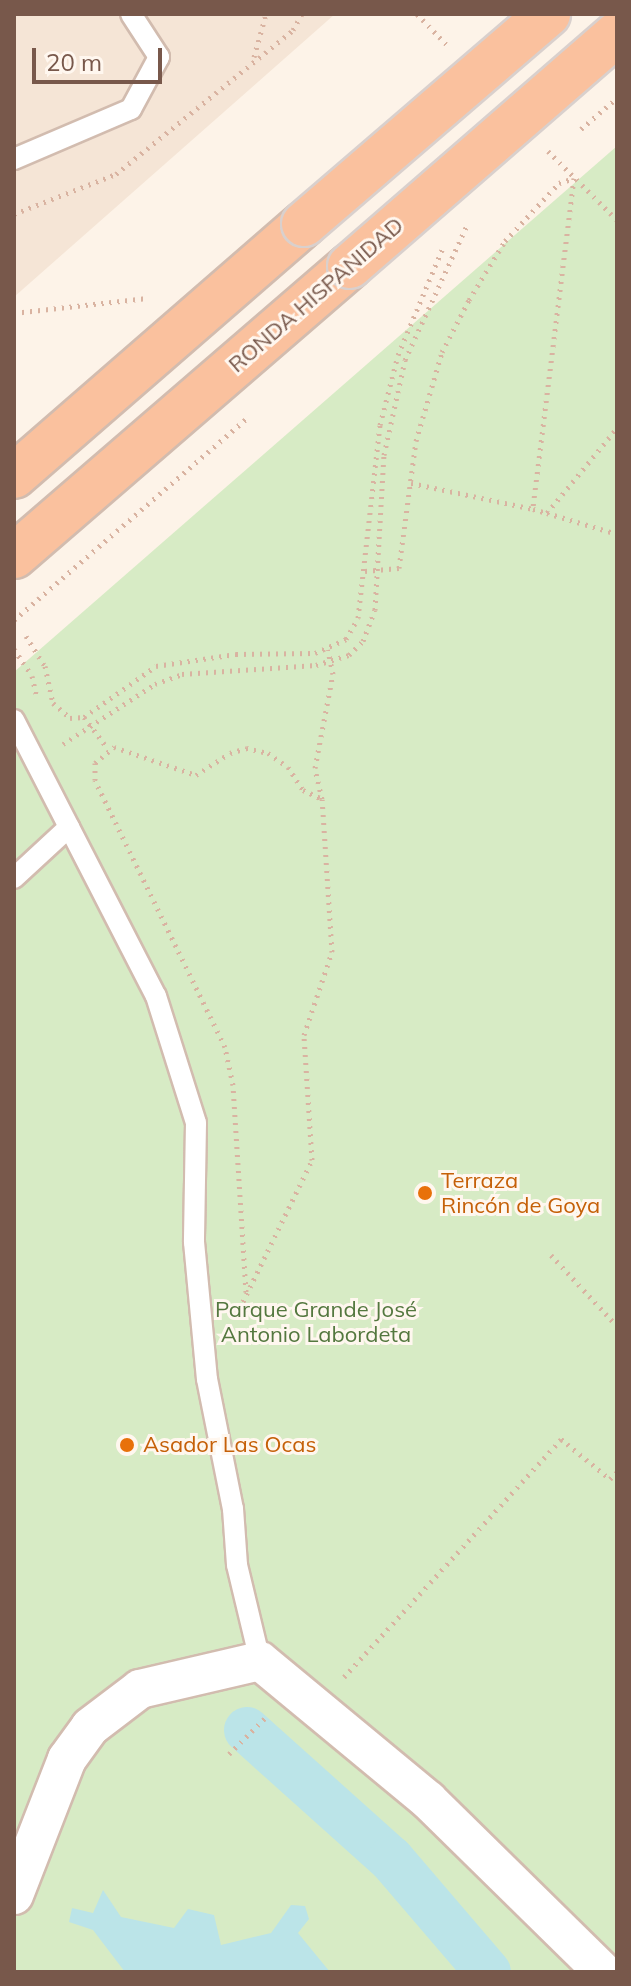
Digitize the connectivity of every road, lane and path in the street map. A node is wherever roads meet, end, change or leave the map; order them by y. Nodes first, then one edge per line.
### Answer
1 (131, 14) edge
2 (266, 14) edge
3 (302, 14) edge
4 (417, 14) edge
5 (548, 14) edge
6 (428, 25) dead end
7 (617, 34) edge
8 (253, 58) junction
9 (14, 159) edge
10 (574, 178) junction
11 (14, 214) edge
12 (617, 220) edge
13 (468, 223) dead end
14 (451, 230) dead end
15 (147, 298) dead end
16 (14, 313) edge
17 (617, 428) edge
18 (14, 476) edge
19 (411, 483) junction
20 (533, 509) junction
21 (141, 512) dead end
22 (547, 513) junction
23 (617, 534) edge
24 (14, 556) edge
25 (365, 571) junction
26 (378, 572) junction
27 (14, 620) edge
28 (26, 636) dead end
29 (328, 650) junction
30 (332, 661) junction
31 (84, 717) junction
32 (14, 720) edge
33 (90, 726) junction
34 (107, 747) junction
35 (67, 752) dead end
36 (322, 799) junction
37 (69, 827) junction
38 (14, 878) edge
39 (551, 1255) dead end
40 (246, 1292) junction
41 (617, 1326) edge
42 (207, 1379) junction
43 (617, 1472) edge
44 (260, 1661) junction
45 (339, 1682) dead end
46 (269, 1714) dead end
47 (229, 1754) dead end
48 (14, 1895) edge
49 (603, 1972) edge

1 - 9 lane
2 - 8 path
3 - 8 path
4 - 6 path
5 - 18 highway, bridge
7 - 24 highway, RONDA HISPANIDAD, bridge
8 - 11 path
10 - 12 path
10 - 19 path
10 - 20 path
13 - 26 path
14 - 25 path
15 - 16 path
17 - 22 path
19 - 20 path
19 - 26 path
20 - 22 path
21 - 27 path
22 - 23 path
25 - 26 path
25 - 29 path
26 - 30 path
28 - 31 path
29 - 30 path
29 - 31 path
30 - 33 path
30 - 36 path
31 - 33 path
32 - 37 lane
33 - 34 path
33 - 35 path
34 - 36 path
34 - 40 path
36 - 40 path
37 - 38 lane
37 - 42 lane
39 - 41 path
40 - 42 path
42 - 44 lane
43 - 45 path
44 - 48 street
44 - 49 street
46 - 47 path

